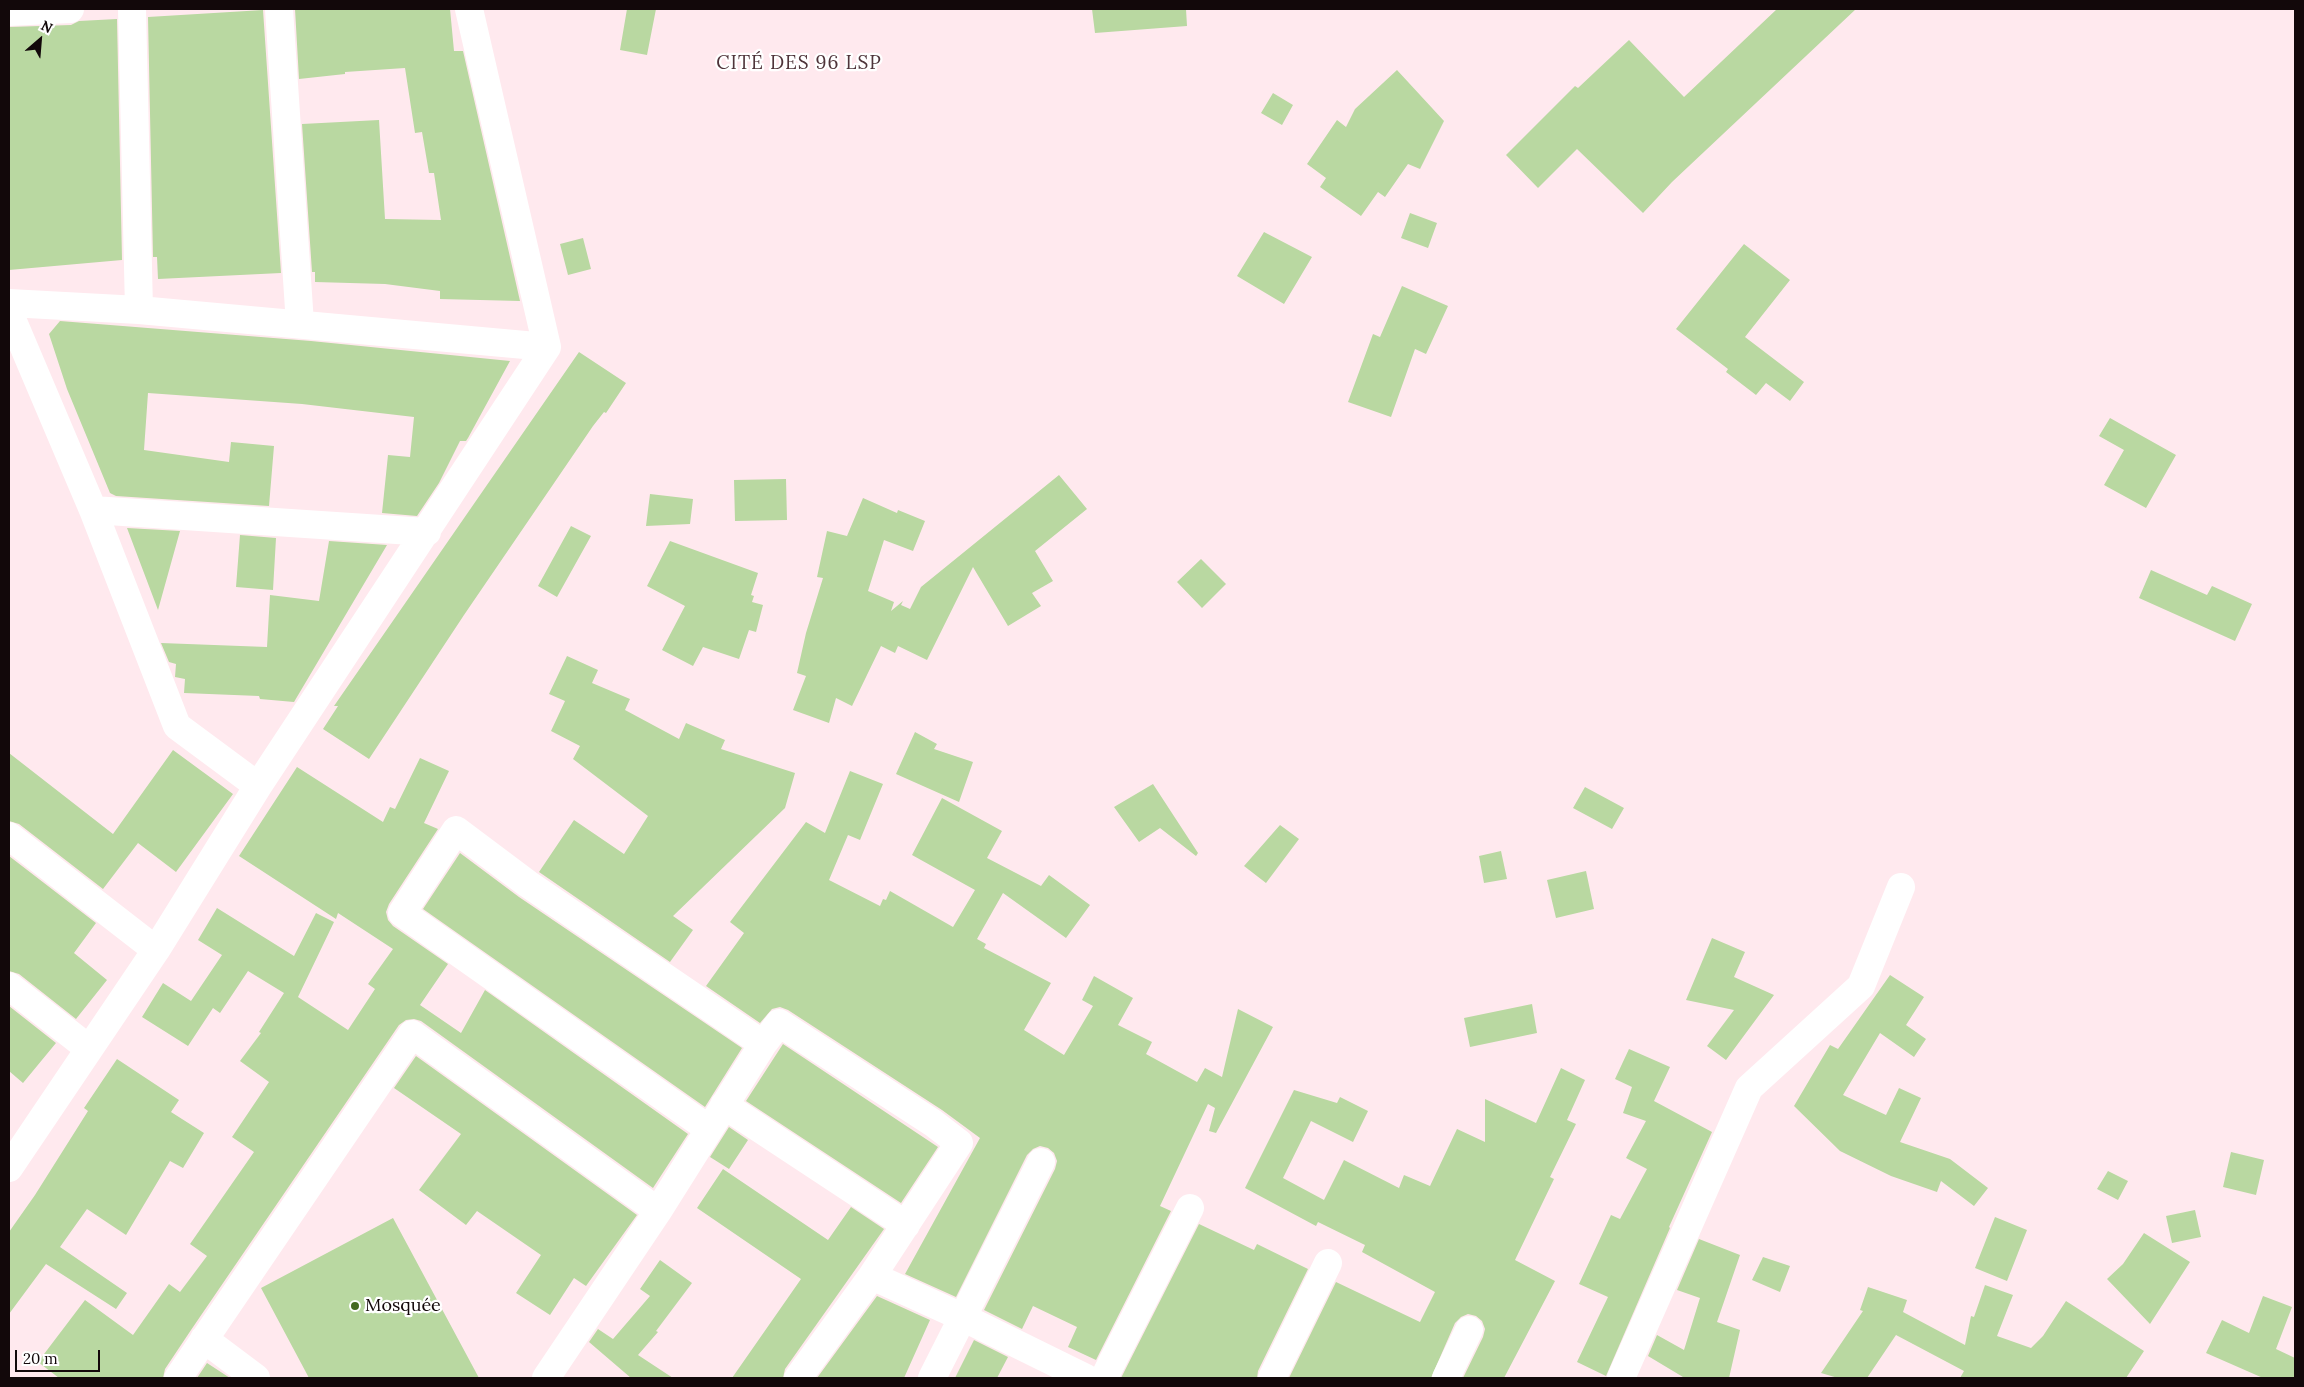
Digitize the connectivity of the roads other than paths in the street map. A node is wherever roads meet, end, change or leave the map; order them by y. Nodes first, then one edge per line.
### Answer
1 (70, 9) edge
2 (132, 9) edge
3 (280, 9) edge
4 (469, 9) edge
5 (9, 12) edge
6 (9, 303) edge
7 (139, 310) junction
8 (9, 312) edge
9 (300, 324) junction
10 (546, 347) junction
11 (93, 510) junction
12 (427, 532) junction
13 (258, 786) junction
14 (9, 836) edge
15 (1901, 887) dead end
16 (156, 950) junction
17 (9, 986) edge
18 (763, 1044) junction
19 (88, 1048) junction
20 (724, 1105) junction
21 (709, 1129) junction
22 (11, 1160) edge
23 (1041, 1162) dead end
24 (1190, 1208) dead end
25 (658, 1211) junction
26 (906, 1226) junction
27 (1328, 1263) dead end
28 (872, 1276) junction
29 (962, 1316) junction
30 (1469, 1330) dead end
31 (204, 1339) junction
32 (178, 1378) edge
33 (256, 1378) edge
34 (546, 1378) edge
35 (798, 1378) edge
36 (932, 1378) edge
37 (1086, 1378) edge
38 (1104, 1378) edge
39 (1272, 1378) edge
40 (1446, 1378) edge
41 (1621, 1378) edge

1 - 5 street
2 - 7 street
3 - 9 street
4 - 10 street
6 - 7 street
7 - 9 street
8 - 11 street
9 - 10 street
10 - 12 street
11 - 12 street
11 - 13 street
12 - 13 street
13 - 16 street
14 - 16 street
15 - 41 street
16 - 19 street
17 - 19 street
18 - 20 street
18 - 21 street
18 - 26 street
19 - 22 street
20 - 21 street
20 - 26 street
21 - 25 street
23 - 29 street
24 - 38 street
25 - 31 street
25 - 34 street
26 - 28 street
27 - 39 street
28 - 29 street
28 - 35 street
29 - 36 street
29 - 37 street
30 - 40 street
31 - 32 street
31 - 33 street

